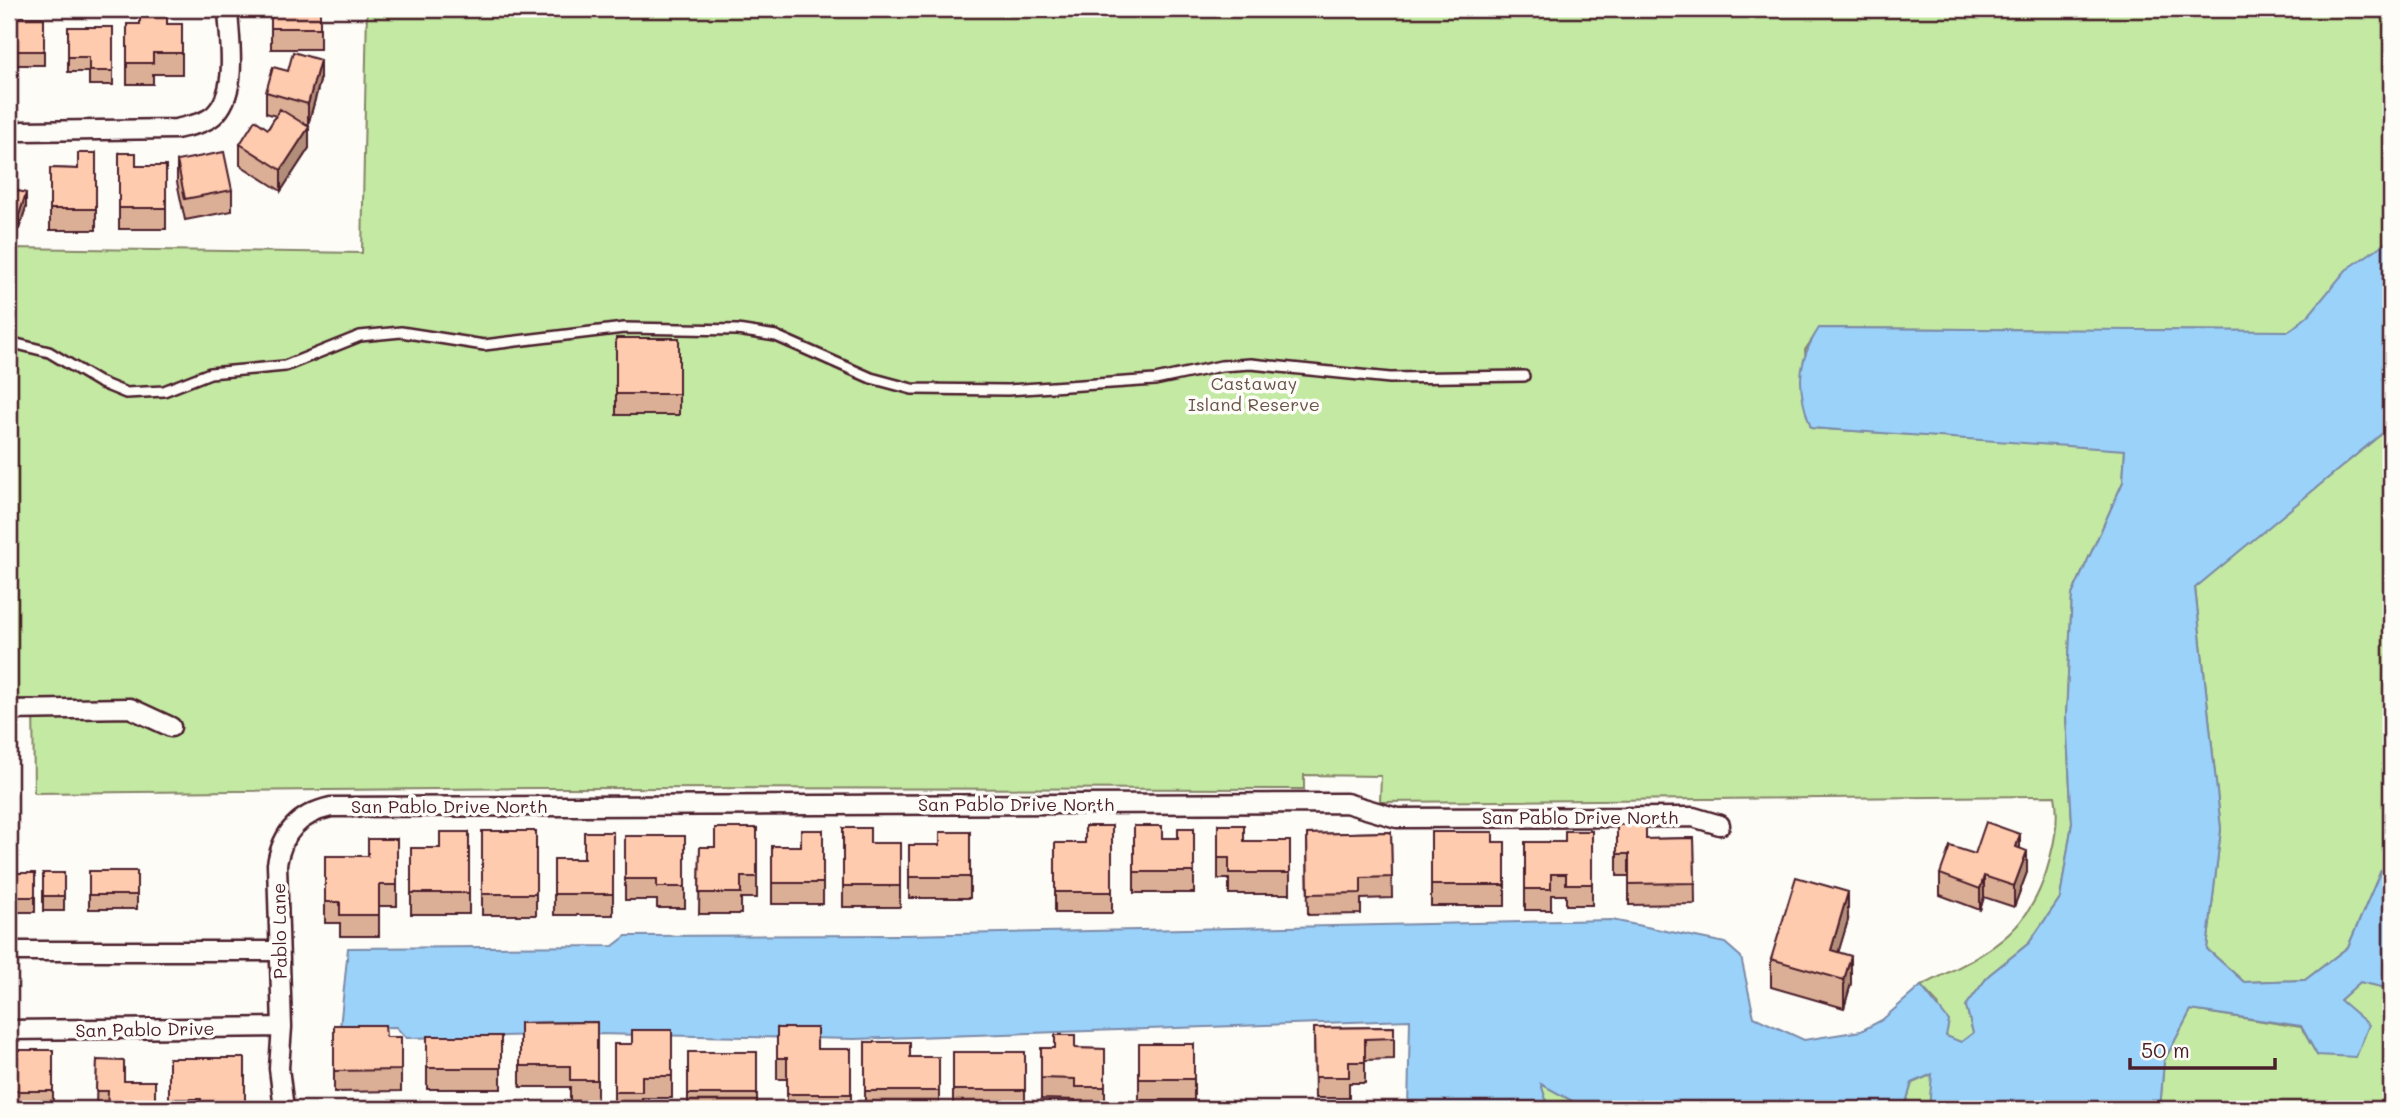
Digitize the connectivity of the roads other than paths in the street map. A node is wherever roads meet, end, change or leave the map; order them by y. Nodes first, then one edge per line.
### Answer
1 (228, 9) edge
2 (22, 131) dead end
3 (9, 342) edge
4 (1524, 376) dead end
5 (9, 710) edge
6 (171, 727) dead end
7 (309, 814) joint
8 (1720, 825) dead end
9 (9, 951) edge
10 (279, 951) junction
11 (282, 1027) junction
12 (9, 1030) edge
13 (284, 1109) edge

1 - 2 street
3 - 4 lane
5 - 6 street
7 - 8 street, San Pablo Drive North
7 - 10 street, Pablo Lane
9 - 10 street
10 - 11 street, Pablo Lane
11 - 12 street, San Pablo Drive
11 - 13 street, Pablo Lane

